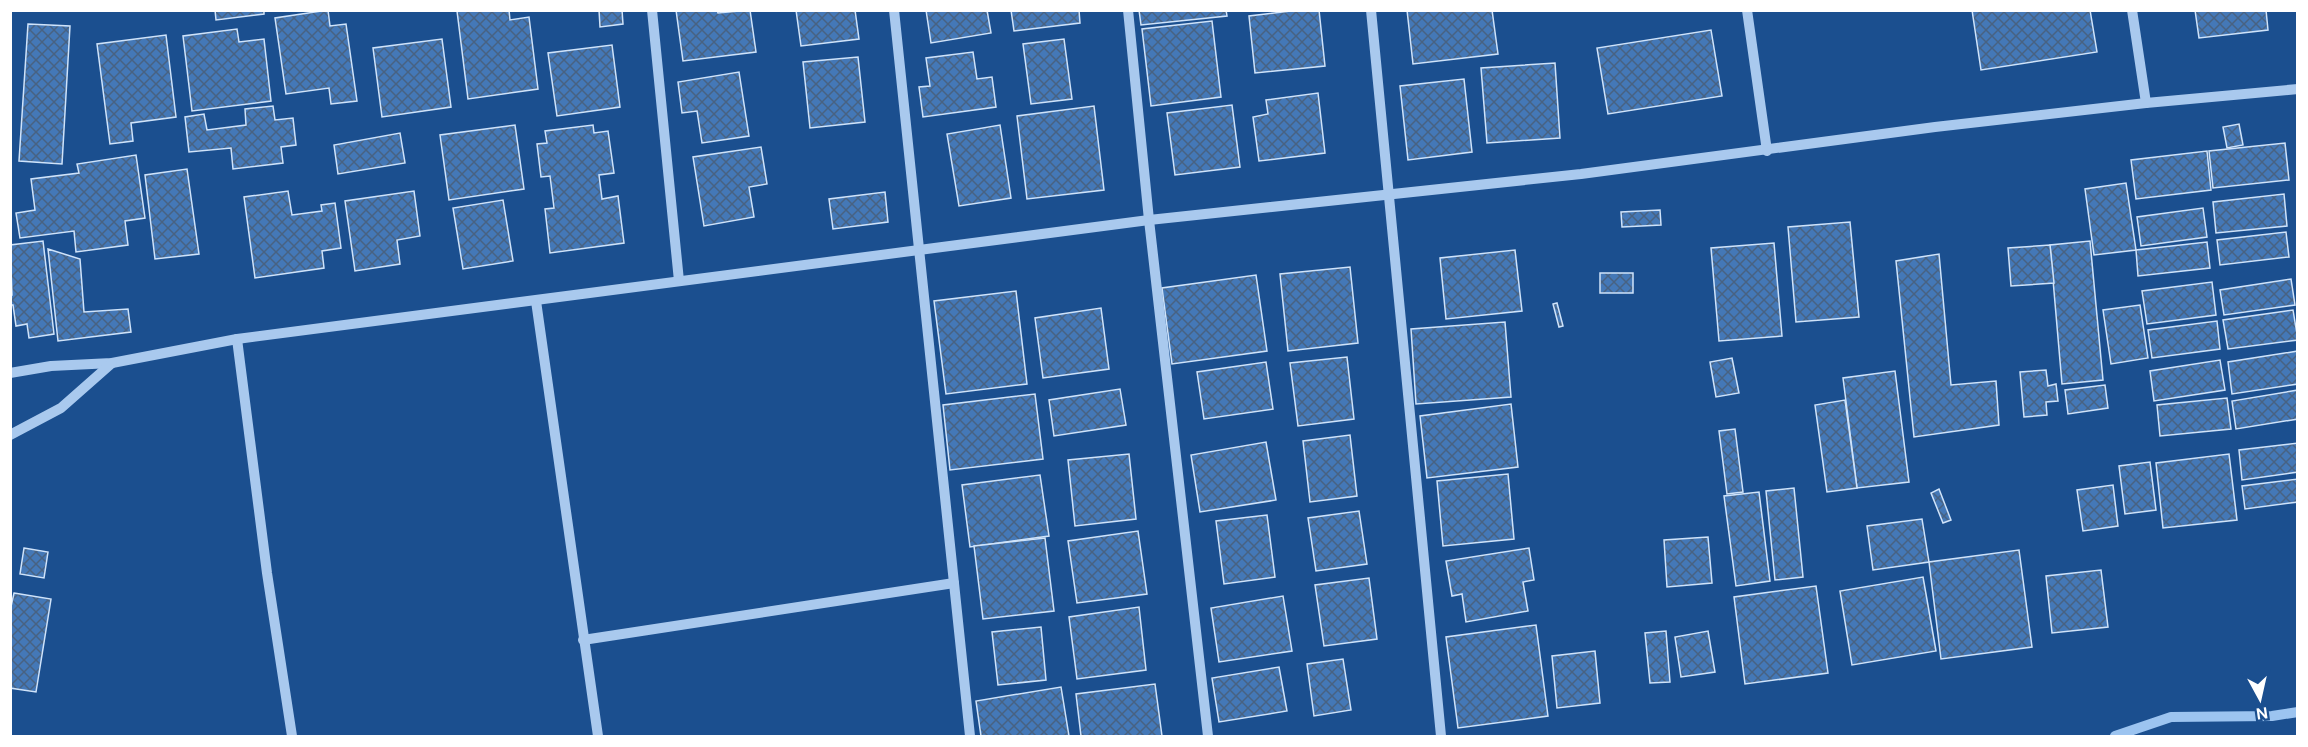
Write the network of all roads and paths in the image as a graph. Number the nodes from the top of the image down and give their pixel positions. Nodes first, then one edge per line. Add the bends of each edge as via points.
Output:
1 (652, 10) edge
2 (894, 10) edge
3 (1128, 10) edge
4 (1371, 10) edge
5 (1747, 10) edge
6 (2132, 10) edge
7 (2298, 89) edge
8 (2146, 103) junction
9 (1767, 151) junction
10 (1388, 194) junction
11 (1149, 220) junction
12 (918, 250) junction
13 (679, 281) junction
14 (536, 301) junction
15 (237, 339) junction
16 (112, 363) junction
17 (10, 373) edge
18 (10, 435) edge
19 (954, 583) junction
20 (583, 640) junction
21 (292, 736) edge
22 (598, 736) edge
23 (970, 736) edge
24 (1208, 736) edge
25 (1441, 736) edge

1 - 13 street
2 - 12 street
3 - 11 street
4 - 10 street
5 - 9 street
6 - 8 street
7 - 8 street
8 - 9 street
9 - 10 street
10 - 11 street
10 - 25 street
11 - 12 street
11 - 24 street
12 - 13 street
12 - 19 street
13 - 14 street
14 - 15 street
14 - 20 street
15 - 16 street
15 - 21 street
16 - 17 street
16 - 18 street via 61,408
19 - 20 street
19 - 23 street
20 - 22 street

